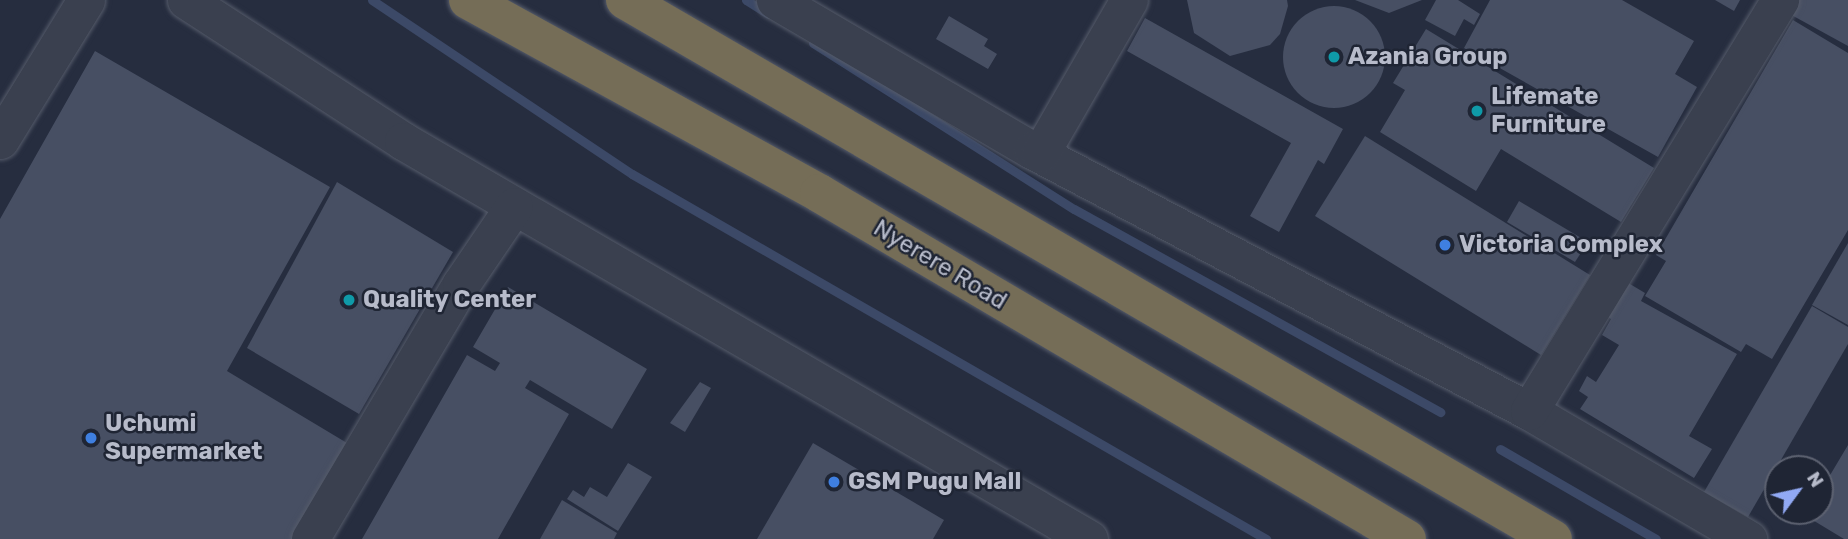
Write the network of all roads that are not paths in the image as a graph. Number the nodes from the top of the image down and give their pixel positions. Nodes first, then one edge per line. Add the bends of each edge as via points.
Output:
1 (86, 0) edge
2 (186, 0) edge
3 (468, 0) edge
4 (625, 0) edge
5 (775, 0) edge
6 (1129, 0) edge
7 (1780, 0) edge
8 (0, 141) edge
9 (1040, 154) junction
10 (514, 206) junction
11 (1529, 411) junction
12 (310, 539) edge
13 (1089, 539) edge
14 (1407, 539) edge
15 (1553, 539) edge
16 (1748, 539) edge

1 - 8 street
2 - 10 street via 403,141
3 - 14 highway, Nyerere Road via 819,193
4 - 15 highway
5 - 9 street
6 - 9 street
7 - 11 street
9 - 11 street
10 - 12 street via 461,284
10 - 13 street
11 - 16 street

